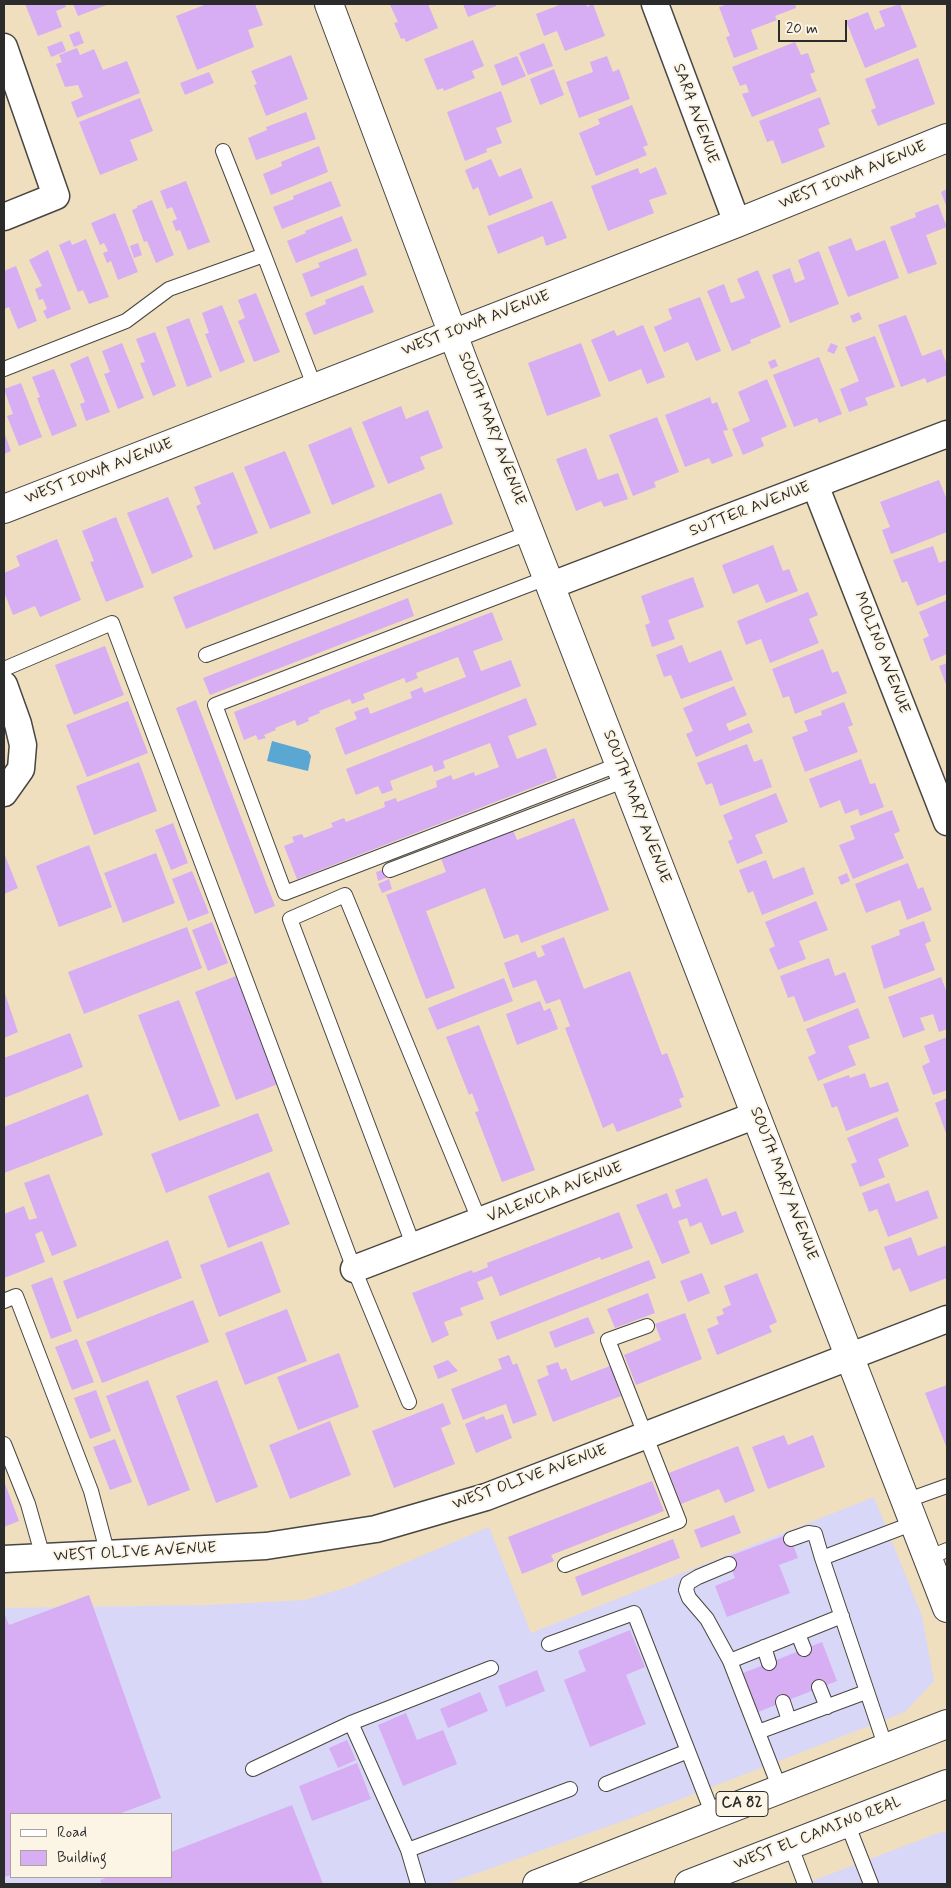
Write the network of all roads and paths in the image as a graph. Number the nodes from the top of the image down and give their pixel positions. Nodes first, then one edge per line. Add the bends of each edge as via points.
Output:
1 (329, 4) edge
2 (655, 4) edge
3 (4, 47) edge
4 (947, 138) edge
5 (223, 151) dead end
6 (4, 217) edge
7 (737, 223) junction
8 (264, 255) junction
9 (453, 332) junction
10 (4, 369) edge
11 (315, 388) junction
12 (947, 434) edge
13 (815, 485) junction
14 (4, 509) edge
15 (531, 532) junction
16 (550, 581) junction
17 (206, 655) dead end
18 (4, 669) edge
19 (4, 685) edge
20 (623, 772) junction
21 (4, 793) edge
22 (947, 822) edge
23 (390, 870) dead end
24 (756, 1115) junction
25 (480, 1222) junction
26 (414, 1246) junction
27 (354, 1269) junction
28 (4, 1301) edge
29 (947, 1319) edge
30 (647, 1326) dead end
31 (850, 1358) junction
32 (409, 1402) dead end
33 (645, 1435) junction
34 (4, 1444) edge
35 (947, 1486) edge
36 (910, 1512) junction
37 (791, 1539) dead end
38 (937, 1554) edge
39 (108, 1555) junction
40 (43, 1557) junction
41 (822, 1558) junction
42 (4, 1559) edge
43 (729, 1564) dead end
44 (565, 1565) dead end
45 (947, 1608) edge
46 (842, 1616) junction
47 (798, 1634) junction
48 (548, 1644) dead end
49 (764, 1647) junction
50 (804, 1649) dead end
51 (730, 1661) junction
52 (769, 1663) dead end
53 (491, 1668) dead end
54 (819, 1687) dead end
55 (866, 1692) junction
56 (783, 1702) dead end
57 (827, 1706) junction
58 (789, 1720) junction
59 (351, 1723) junction
60 (947, 1724) edge
61 (758, 1732) junction
62 (886, 1748) junction
63 (688, 1751) junction
64 (253, 1769) dead end
65 (606, 1784) dead end
66 (947, 1784) edge
67 (570, 1789) dead end
68 (780, 1789) junction
69 (713, 1815) junction
70 (846, 1823) junction
71 (790, 1844) junction
72 (408, 1850) junction
73 (706, 1881) edge
74 (418, 1884) edge
75 (537, 1884) edge
76 (805, 1884) edge
77 (871, 1884) edge

1 - 9 main road, SOUTH MARY AVENUE
2 - 7 street, SARA AVENUE
3 - 6 street via 56,196
4 - 7 main road, WEST IOWA AVENUE
5 - 8 lane
7 - 9 main road, WEST IOWA AVENUE
8 - 10 lane via 169,290 126,321
8 - 11 lane
9 - 11 main road, WEST IOWA AVENUE
9 - 15 main road, SOUTH MARY AVENUE
11 - 14 main road, WEST IOWA AVENUE
12 - 13 street, SUTTER AVENUE
13 - 16 street, SUTTER AVENUE
13 - 22 street, MOLINO AVENUE
15 - 16 main road, SOUTH MARY AVENUE
15 - 17 lane
16 - 20 main road, SOUTH MARY AVENUE
16 - 20 lane via 215,705 285,893
18 - 27 lane via 112,623
19 - 21 street via 23,745 21,769
20 - 23 lane
20 - 24 main road, SOUTH MARY AVENUE
24 - 25 street, VALENCIA AVENUE
24 - 31 main road, SOUTH MARY AVENUE
25 - 26 street, VALENCIA AVENUE
25 - 26 lane via 345,895 290,919
26 - 27 street, VALENCIA AVENUE
27 - 32 lane
28 - 39 lane via 16,1296 88,1482
29 - 31 street, WEST OLIVE AVENUE
30 - 33 lane via 608,1340
31 - 33 street, WEST OLIVE AVENUE
31 - 36 main road, SOUTH MARY AVENUE
33 - 39 street, WEST OLIVE AVENUE via 486,1497 376,1529 266,1546
33 - 44 lane via 679,1521
34 - 40 lane via 28,1504
35 - 36 lane
36 - 38 main road, SOUTH MARY AVENUE
36 - 41 lane
37 - 41 lane via 815,1534
38 - 45 main road, SOUTH MARY AVENUE
39 - 40 street, WEST OLIVE AVENUE
40 - 42 street, WEST OLIVE AVENUE
41 - 46 lane
43 - 51 lane via 688,1583 686,1590 707,1619
46 - 47 lane
46 - 55 lane
47 - 49 lane
47 - 50 lane
48 - 63 lane via 634,1613
49 - 51 lane
49 - 52 lane
51 - 61 lane
53 - 59 lane
54 - 57 lane
55 - 57 lane
55 - 62 lane
56 - 58 lane
57 - 58 lane
58 - 61 lane
59 - 64 lane
59 - 72 lane
60 - 62 main road, CA 82
61 - 68 lane
62 - 68 main road, CA 82
63 - 65 lane
63 - 69 lane
66 - 70 main road, WEST EL CAMINO REAL
67 - 72 lane
68 - 69 main road, CA 82
69 - 75 main road, CA 82
70 - 71 main road, WEST EL CAMINO REAL
70 - 77 lane
71 - 73 main road, WEST EL CAMINO REAL
71 - 76 lane
72 - 74 lane

